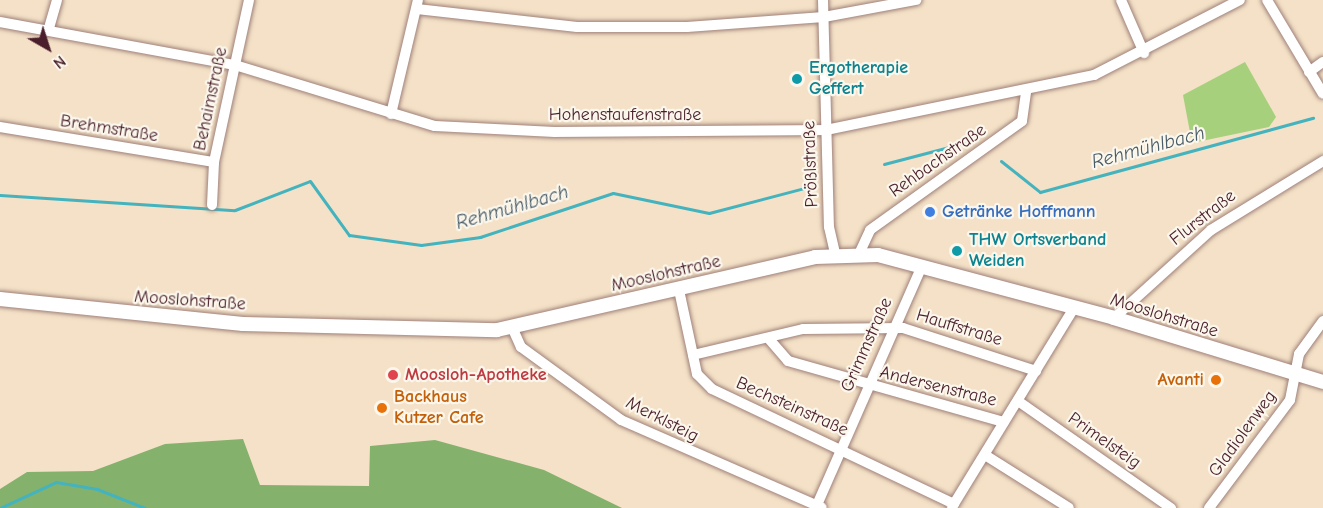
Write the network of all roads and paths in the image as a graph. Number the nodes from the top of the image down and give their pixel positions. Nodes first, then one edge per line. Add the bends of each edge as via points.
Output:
1 (57, 0) edge
2 (249, 0) edge
3 (823, 0) edge
4 (916, 0) edge
5 (1121, 0) edge
6 (1240, 0) edge
7 (1267, 0) edge
8 (418, 4) edge
9 (824, 17) junction
10 (0, 22) edge
11 (49, 28) junction
12 (1144, 53) junction
13 (1323, 62) edge
14 (235, 65) junction
15 (1309, 72) junction
16 (1026, 91) junction
17 (1323, 94) edge
18 (391, 114) junction
19 (0, 127) edge
20 (826, 130) junction
21 (1323, 160) edge
22 (214, 162) junction
23 (212, 205) dead end
24 (835, 254) junction
25 (858, 254) junction
26 (922, 266) junction
27 (679, 291) junction
28 (0, 299) edge
29 (1074, 308) junction
30 (1114, 318) junction
31 (1323, 321) edge
32 (512, 327) junction
33 (892, 328) junction
34 (769, 339) junction
35 (693, 355) junction
36 (1036, 371) junction
37 (1296, 375) junction
38 (1323, 382) edge
39 (866, 386) junction
40 (1018, 401) junction
41 (1004, 422) junction
42 (843, 447) junction
43 (985, 455) junction
44 (953, 506) edge
45 (819, 507) edge
46 (1069, 508) edge
47 (1171, 508) edge
48 (1209, 508) edge

1 - 11 street
2 - 14 street, Behaimstraße
3 - 9 street, Prößlstraße
4 - 9 street
5 - 12 street
6 - 12 street, Hohenstaufenstraße
7 - 15 street
8 - 9 street via 577,27 687,27
8 - 18 street
9 - 20 street, Prößlstraße
10 - 11 street, Hohenstaufenstraße
11 - 14 street, Hohenstaufenstraße
12 - 16 street, Hohenstaufenstraße via 1094,75
13 - 15 street
14 - 18 street, Hohenstaufenstraße
14 - 22 street, Behaimstraße
15 - 17 street
16 - 20 street, Hohenstaufenstraße
16 - 25 street, Rehbachstraße via 1022,121 870,230
18 - 20 street, Hohenstaufenstraße via 435,126 555,132
19 - 22 street, Brehmstraße
20 - 24 street, Prößlstraße
21 - 30 street, Flurstraße via 1211,230
22 - 23 street, Behaimstraße
24 - 25 street, Mooslohstraße
24 - 27 street, Mooslohstraße
25 - 26 street, Mooslohstraße
26 - 29 street, Mooslohstraße
26 - 33 street, Grimmstraße
27 - 32 street, Mooslohstraße
27 - 35 street, Bechsteinstraße
28 - 32 street, Mooslohstraße via 243,324 421,330
29 - 30 street, Mooslohstraße
29 - 36 street
30 - 37 street, Mooslohstraße
31 - 37 street, Gladiolenweg via 1299,354
32 - 45 street, Merklsteig via 521,346 621,420
33 - 34 street, Hauffstraße via 840,325
33 - 36 street, Hauffstraße
33 - 39 street, Grimmstraße
34 - 35 street, Hauffstraße
34 - 39 street, Andersenstraße via 788,362
35 - 42 street, Bechsteinstraße via 697,374 712,389
36 - 40 street
37 - 38 street, Mooslohstraße
37 - 48 street, Gladiolenweg via 1290,400
39 - 41 street, Andersenstraße
39 - 42 street, Grimmstraße
40 - 41 street
40 - 47 street, Primelsteig
41 - 43 street
42 - 44 street, Bechsteinstraße
42 - 45 street, Grimmstraße
43 - 44 street
43 - 46 street

